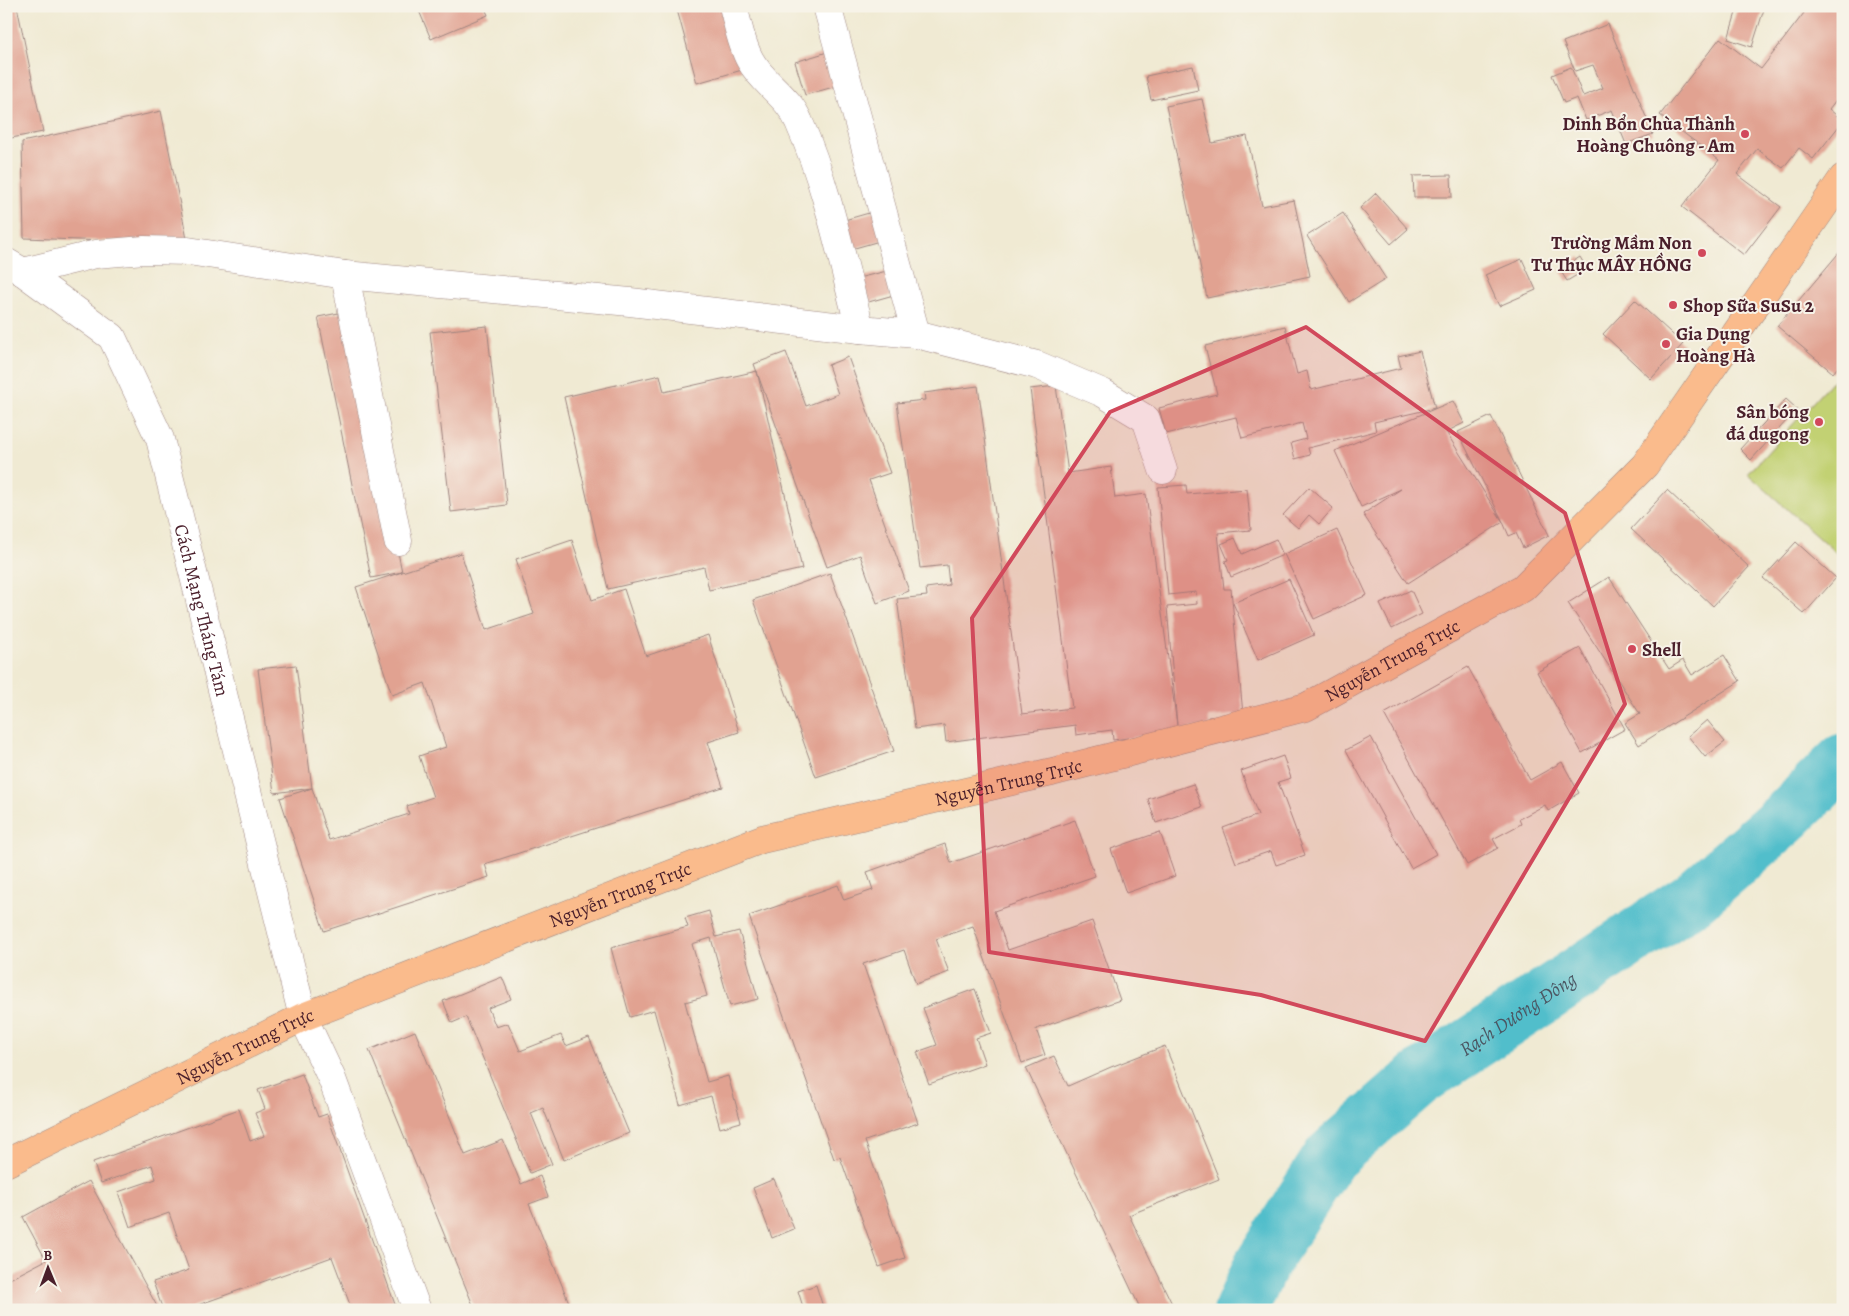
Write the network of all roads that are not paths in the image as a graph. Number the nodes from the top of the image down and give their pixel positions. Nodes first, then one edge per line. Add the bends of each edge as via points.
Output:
1 (733, 6) edge
2 (827, 6) edge
3 (1843, 178) edge
4 (15, 267) edge
5 (345, 275) junction
6 (860, 329) junction
7 (916, 334) junction
8 (1163, 470) dead end
9 (398, 541) dead end
10 (303, 1016) junction
11 (6, 1163) edge
12 (417, 1310) edge

1 - 6 street via 750,61 789,103 799,120 820,180
2 - 7 street
3 - 10 main road, Nguyễn Trung Trực via 1645,465 1523,588 1306,708 1052,772 762,839
4 - 5 street via 96,254 188,251
4 - 10 street, Cách Mạng Tháng Tám via 112,337 160,440
5 - 6 street via 630,302
5 - 9 street
6 - 7 street
7 - 8 street via 1037,365 1103,393 1146,419
10 - 11 main road, Nguyễn Trung Trực
10 - 12 street, Cách Mạng Tháng Tám via 332,1078

